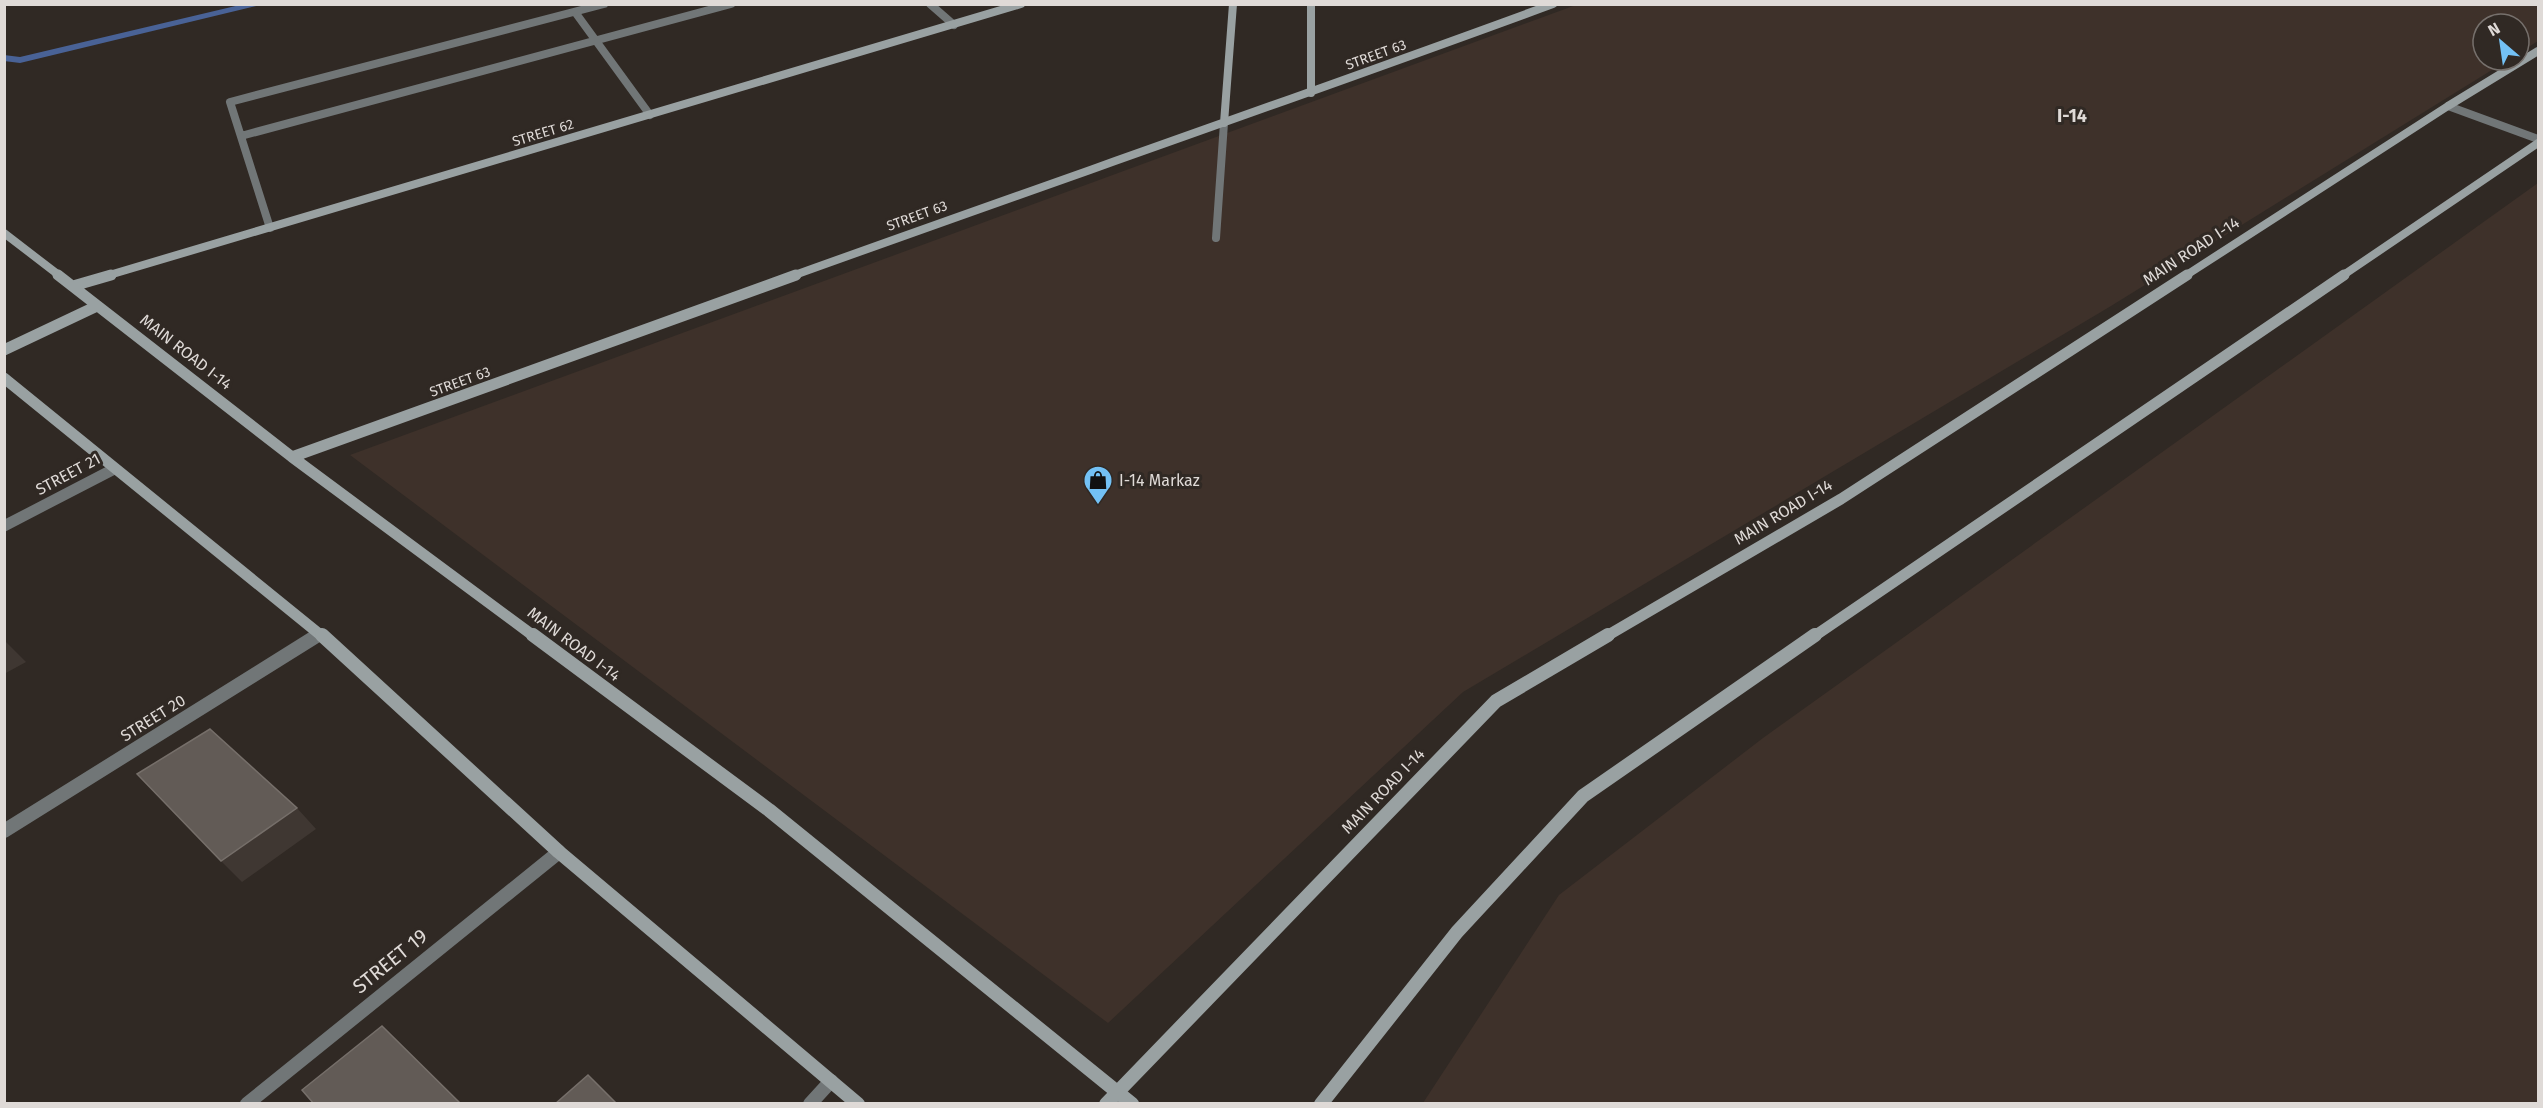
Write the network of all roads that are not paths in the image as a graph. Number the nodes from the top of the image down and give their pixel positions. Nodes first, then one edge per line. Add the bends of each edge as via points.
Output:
1 (604, 4) edge
2 (731, 4) edge
3 (930, 4) edge
4 (1021, 4) edge
5 (1233, 4) edge
6 (1311, 4) edge
7 (1553, 4) edge
8 (575, 12) junction
9 (954, 25) junction
10 (596, 41) junction
11 (2538, 51) edge
12 (1311, 93) junction
13 (2448, 106) junction
14 (650, 115) junction
15 (1224, 123) junction
16 (241, 136) junction
17 (2538, 141) edge
18 (270, 228) junction
19 (4, 233) edge
20 (1216, 238) dead end
21 (73, 286) junction
22 (98, 306) junction
23 (4, 350) edge
24 (4, 378) edge
25 (292, 457) junction
26 (114, 469) junction
27 (4, 526) edge
28 (320, 634) junction
29 (4, 831) edge
30 (559, 852) junction
31 (831, 1082) junction
32 (1117, 1090) junction
33 (247, 1104) edge
34 (810, 1104) edge
35 (858, 1104) edge
36 (1106, 1104) edge
37 (1132, 1104) edge
38 (1321, 1104) edge

1 - 8 street
2 - 10 street
3 - 9 street
4 - 9 main road, STREET 62
5 - 15 main road
6 - 12 main road
7 - 12 main road, STREET 63
8 - 10 street
8 - 16 street via 230,102
9 - 14 main road, STREET 62
10 - 14 street
10 - 16 street
11 - 13 main road, MAIN ROAD I-14
12 - 15 main road, STREET 63
13 - 17 street
13 - 32 main road, MAIN ROAD I-14 via 1841,499 1497,701
14 - 18 main road, STREET 62
15 - 20 street
15 - 25 main road, STREET 63
16 - 18 street
17 - 38 main road via 1583,796 1457,932
18 - 21 main road, STREET 62
19 - 21 main road, MAIN ROAD I-14
21 - 22 main road, MAIN ROAD I-14
22 - 23 main road
22 - 25 main road, MAIN ROAD I-14
24 - 26 main road
25 - 32 main road, MAIN ROAD I-14 via 769,810
26 - 27 street, STREET 21
26 - 28 main road
28 - 29 street, STREET 20
28 - 30 main road
30 - 31 main road
30 - 33 street, STREET 19
31 - 34 street
31 - 35 main road
32 - 36 main road, MAIN ROAD I-14
32 - 37 main road, MAIN ROAD I-14

